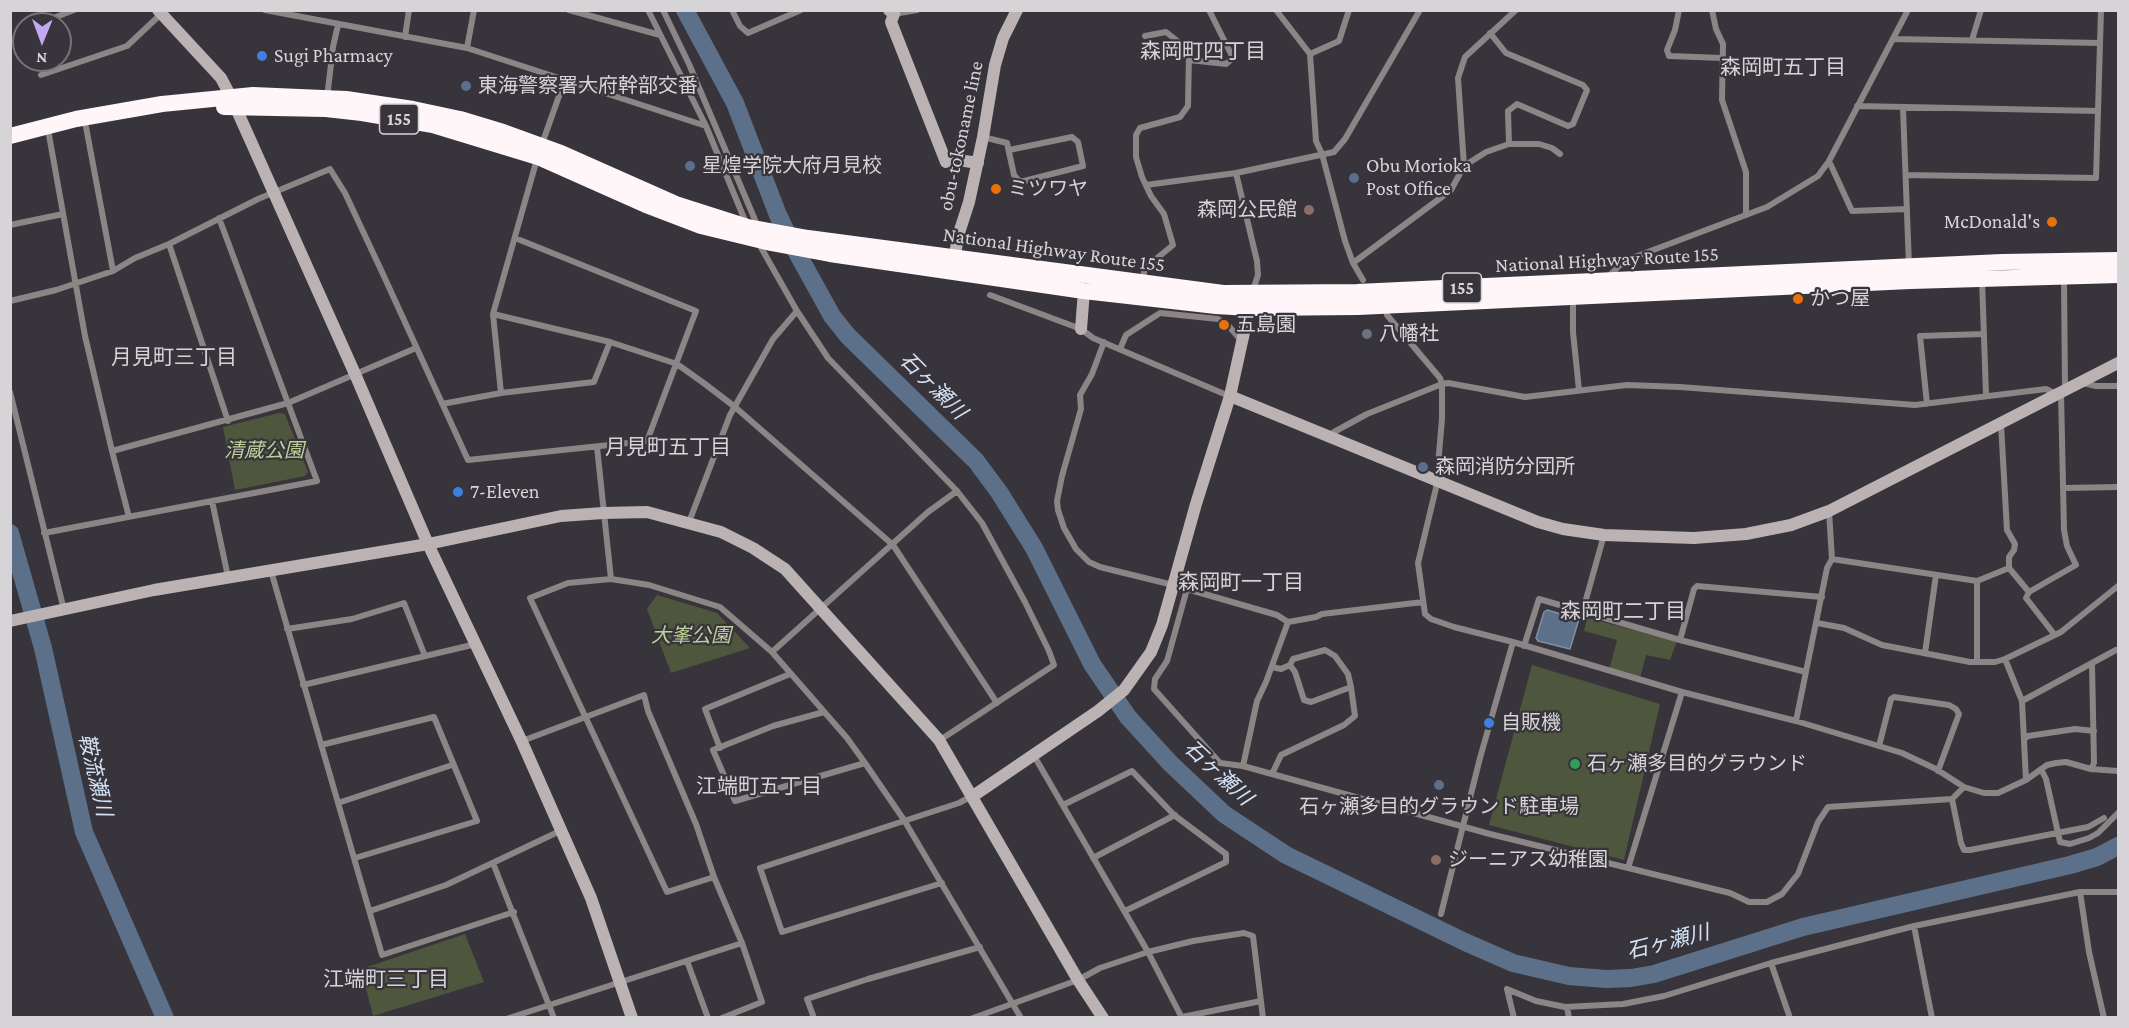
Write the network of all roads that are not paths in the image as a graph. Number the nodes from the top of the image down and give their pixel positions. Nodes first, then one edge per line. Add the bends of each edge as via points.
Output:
1 (265, 10) edge
2 (409, 10) edge
3 (474, 10) edge
4 (569, 10) edge
5 (648, 10) edge
6 (663, 10) edge
7 (732, 10) edge
8 (801, 10) edge
9 (917, 10) edge
10 (1017, 10) edge
11 (1209, 10) edge
12 (1276, 10) edge
13 (1348, 10) edge
14 (1420, 10) edge
15 (1515, 10) edge
16 (1679, 10) edge
17 (1712, 10) edge
18 (1908, 10) edge
19 (1981, 10) edge
20 (2101, 10) edge
21 (160, 12) edge
22 (892, 12) edge
23 (338, 25) junction
24 (1490, 33) junction
25 (660, 35) junction
26 (1145, 36) dead end
27 (405, 37) junction
28 (1893, 39) junction
29 (1972, 40) junction
30 (2100, 43) junction
31 (467, 48) junction
32 (1310, 54) junction
33 (1722, 58) junction
34 (1189, 60) junction
35 (40, 75) dead end
36 (565, 79) junction
37 (327, 98) junction
38 (232, 102) junction
39 (1857, 106) junction
40 (1903, 108) junction
41 (2098, 111) junction
42 (706, 126) junction
43 (86, 127) junction
44 (49, 135) junction
45 (10, 136) edge
46 (983, 137) junction
47 (10, 144) edge
48 (1509, 144) junction
49 (1009, 150) junction
50 (539, 152) junction
51 (1322, 154) junction
52 (1560, 154) dead end
53 (1829, 161) junction
54 (978, 163) junction
55 (1464, 166) junction
56 (1236, 173) junction
57 (1906, 175) junction
58 (1146, 185) junction
59 (272, 193) junction
60 (1907, 210) junction
61 (63, 214) junction
62 (1746, 215) junction
63 (219, 218) junction
64 (10, 225) edge
65 (760, 234) junction
66 (515, 238) junction
67 (170, 244) junction
68 (2118, 260) edge
69 (1353, 263) junction
70 (953, 265) junction
71 (1910, 268) junction
72 (113, 271) junction
73 (2118, 275) edge
74 (2064, 276) junction
75 (1982, 279) junction
76 (1363, 280) dead end
77 (1603, 282) junction
78 (1142, 283) junction
79 (76, 284) junction
80 (1084, 291) junction
81 (990, 295) dead end
82 (1573, 296) junction
83 (10, 301) edge
84 (1251, 301) junction
85 (797, 311) junction
86 (493, 314) junction
87 (1387, 315) dead end
88 (1081, 329) junction
89 (1984, 334) junction
90 (1243, 339) junction
91 (610, 342) junction
92 (1104, 342) junction
93 (417, 348) junction
94 (1120, 348) junction
95 (2118, 363) edge
96 (677, 364) junction
97 (355, 374) junction
98 (2080, 382) junction
99 (1442, 384) junction
100 (2118, 386) edge
101 (1579, 390) junction
102 (10, 392) edge
103 (2060, 392) junction
104 (501, 393) junction
105 (1986, 395) junction
106 (1230, 396) junction
107 (288, 403) junction
108 (442, 404) junction
109 (1927, 404) junction
110 (735, 407) junction
111 (228, 421) junction
112 (2001, 423) junction
113 (1331, 437) junction
114 (597, 447) junction
115 (112, 451) junction
116 (1437, 480) junction
117 (2118, 487) edge
118 (2063, 488) junction
119 (957, 491) junction
120 (212, 501) junction
121 (1829, 511) junction
122 (603, 513) junction
123 (129, 517) junction
124 (689, 522) junction
125 (44, 533) junction
126 (1604, 535) junction
127 (428, 544) junction
128 (892, 545) junction
129 (1832, 559) junction
130 (2009, 568) junction
131 (271, 571) junction
132 (1936, 574) junction
133 (229, 578) junction
134 (611, 579) junction
135 (1977, 580) junction
136 (1173, 585) junction
137 (2118, 586) edge
138 (1187, 589) junction
139 (2029, 592) junction
140 (1822, 597) junction
141 (1423, 602) junction
142 (820, 609) junction
143 (64, 610) junction
144 (1583, 610) junction
145 (10, 621) edge
146 (1288, 622) junction
147 (1817, 623) junction
148 (287, 629) junction
149 (2054, 634) junction
150 (1680, 640) junction
151 (1513, 642) junction
152 (476, 644) junction
153 (1524, 646) junction
154 (2116, 650) dead end
155 (772, 652) junction
156 (1925, 653) junction
157 (425, 656) junction
158 (2005, 659) junction
159 (1977, 662) junction
160 (2092, 664) junction
161 (1290, 665) junction
162 (1272, 667) junction
163 (1806, 672) junction
164 (790, 674) junction
165 (303, 685) junction
166 (1351, 687) junction
167 (1682, 692) junction
168 (2022, 701) junction
169 (997, 703) junction
170 (824, 712) junction
171 (585, 716) junction
172 (1796, 721) junction
173 (2094, 731) junction
174 (2024, 739) junction
175 (939, 740) junction
176 (522, 742) junction
177 (321, 745) junction
178 (1879, 746) junction
179 (720, 748) junction
180 (1033, 754) junction
181 (865, 763) junction
182 (452, 765) junction
183 (1243, 766) junction
184 (2041, 768) junction
185 (2091, 769) junction
186 (1938, 771) junction
187 (2118, 771) edge
188 (1272, 774) junction
189 (2026, 780) junction
190 (1964, 787) junction
191 (973, 796) junction
192 (1952, 798) junction
193 (338, 803) junction
194 (1063, 805) junction
195 (2118, 813) edge
196 (1175, 815) junction
197 (2104, 818) dead end
198 (904, 820) junction
199 (1464, 826) junction
200 (560, 831) junction
201 (2057, 833) junction
202 (355, 858) junction
203 (1093, 858) junction
204 (493, 863) junction
205 (1628, 868) junction
206 (714, 877) junction
207 (942, 883) junction
208 (2080, 892) junction
209 (2118, 892) edge
210 (370, 910) junction
211 (1125, 911) junction
212 (514, 912) junction
213 (1441, 914) dead end
214 (1914, 926) junction
215 (742, 944) junction
216 (980, 947) junction
217 (1148, 952) junction
218 (687, 961) junction
219 (1772, 963) junction
220 (1078, 980) junction
221 (621, 981) junction
222 (1261, 1001) junction
223 (1013, 1003) junction
224 (550, 1005) junction
225 (1567, 1007) junction
226 (509, 1017) edge
227 (554, 1017) edge
228 (632, 1017) edge
229 (708, 1017) edge
230 (722, 1017) edge
231 (814, 1017) edge
232 (973, 1017) edge
233 (1021, 1017) edge
234 (1103, 1017) edge
235 (1182, 1017) edge
236 (1263, 1017) edge
237 (1514, 1017) edge
238 (1569, 1017) edge
239 (1790, 1017) edge
240 (1932, 1017) edge
241 (2104, 1017) edge

1 - 23 street
2 - 27 street
3 - 31 street
4 - 25 street
5 - 25 street
6 - 65 street
7 - 8 street via 748,33
9 - 22 street
10 - 46 street, obu-tokoname line via 994,65
11 - 34 street via 1233,58 1226,64
12 - 32 street
13 - 32 street via 1339,41
14 - 51 street via 1345,140 1334,152
15 - 24 street
16 - 33 street via 1667,50 1669,56
17 - 33 street via 1723,44
18 - 28 street
19 - 29 street
20 - 30 street
21 - 35 street via 127,46
21 - 38 street via 221,78
22 - 54 street via 891,22 946,162 952,159
23 - 27 street
23 - 37 street
24 - 48 street via 1506,53 1587,90 1573,123 1568,126 1517,104 1508,111
24 - 55 street via 1465,57 1458,78
25 - 42 street
26 - 34 street via 1166,32 1185,47
27 - 31 street
28 - 29 street
28 - 39 street
29 - 30 street
30 - 41 street
31 - 36 street
32 - 51 street via 1316,141
33 - 62 street via 1722,100 1746,172
34 - 58 street via 1188,106 1180,117 1140,128 1136,135 1136,157
36 - 42 street
36 - 50 street
37 - 38 highway, National Highway Route 155 / 155 via 253,95
37 - 50 highway, National Highway Route 155 / 155 via 460,119
38 - 43 highway, National Highway Route 155 / 155
38 - 45 highway, National Highway Route 155 / 155 via 162,104 76,119
38 - 50 highway, National Highway Route 155 / 155 via 362,113 433,125
38 - 59 street
39 - 40 street
39 - 53 street
40 - 41 street
40 - 57 street
41 - 57 street via 2097,178
42 - 65 street
43 - 44 highway, National Highway Route 155 / 155
43 - 72 street
44 - 47 highway, National Highway Route 155 / 155
44 - 61 street
46 - 49 street via 1007,143
46 - 54 street, obu-tokoname line
48 - 52 street via 1539,144
48 - 55 street
49 - 49 street via 1014,175 1020,182 1083,166 1078,142 1072,137
50 - 65 highway, National Highway Route 155 / 155
50 - 66 street
51 - 56 street
51 - 69 street
53 - 60 street via 1852,211
53 - 62 street via 1818,176
54 - 70 street, obu-tokoname line
55 - 69 street via 1451,190
56 - 58 street
56 - 84 street via 1257,261 1258,275
57 - 60 street
58 - 78 street via 1164,214 1173,245 1145,268
59 - 63 street
59 - 93 street via 330,169
59 - 97 street
60 - 71 street
61 - 64 street
61 - 79 street
62 - 77 street via 1650,250 1619,266
63 - 67 street
63 - 107 street
65 - 70 highway, National Highway Route 155 / 155 via 808,238
65 - 70 highway, National Highway Route 155 / 155 via 820,253
65 - 85 street
66 - 86 street
66 - 96 street via 696,311
67 - 72 street
67 - 111 street
68 - 71 highway, National Highway Route 155 / 155
69 - 76 street
70 - 78 highway, National Highway Route 155 / 155
70 - 80 highway, National Highway Route 155 / 155
71 - 77 highway, National Highway Route 155 / 155
72 - 79 street
73 - 74 highway, National Highway Route 155 / 155
74 - 75 highway, National Highway Route 155 / 155
74 - 103 street
75 - 82 highway, National Highway Route 155 / 155
75 - 89 street
77 - 84 highway, National Highway Route 155 / 155 via 1357,292
78 - 84 highway, National Highway Route 155 / 155 via 1223,293
79 - 83 street
79 - 115 street
80 - 84 highway, National Highway Route 155 / 155 via 1216,306
80 - 88 street
81 - 88 street
82 - 84 highway, National Highway Route 155 / 155 via 1358,307
82 - 101 street
84 - 90 street
85 - 110 street via 773,339
85 - 119 street via 828,358
86 - 91 street
86 - 104 street
87 - 99 street
88 - 92 street
89 - 105 street
89 - 109 street via 1920,336
90 - 94 street via 1218,319 1160,313 1126,335
90 - 106 street
91 - 96 street
91 - 104 street via 594,382
92 - 94 street
92 - 136 street via 1080,395 1081,409 1058,490 1058,510 1076,549 1089,562
93 - 97 street
93 - 108 street
94 - 106 street
95 - 98 street
96 - 110 street
96 - 114 street via 647,441
97 - 107 street
97 - 127 street
98 - 100 street
98 - 103 street
99 - 101 street via 1525,397
99 - 113 street via 1367,414
99 - 116 street
101 - 109 street via 1659,386
102 - 125 street
103 - 105 street via 2046,389
103 - 112 street
103 - 118 street
104 - 108 street
105 - 109 street
106 - 113 street
106 - 136 street
107 - 111 street
107 - 120 street via 317,481
108 - 114 street via 468,460
110 - 124 street
110 - 128 street
111 - 115 street
112 - 121 street
112 - 130 street via 2007,530 2015,544
113 - 116 street
114 - 122 street
115 - 123 street
116 - 126 street via 1538,522
116 - 141 street via 1418,563
117 - 118 street
118 - 139 street via 2064,530 2076,565
119 - 128 street via 927,512
119 - 169 street via 982,523 1054,665
120 - 123 street
120 - 133 street
121 - 126 street via 1791,525 1746,534 1694,538
121 - 129 street
122 - 124 street via 647,512
122 - 127 street via 561,516
122 - 134 street
123 - 125 street
124 - 142 street via 721,532 785,569
125 - 143 street
126 - 144 street
127 - 131 street
127 - 152 street
128 - 142 street
128 - 169 street
129 - 132 street
129 - 140 street
130 - 135 street
130 - 139 street
131 - 133 street
131 - 148 street
132 - 135 street
132 - 156 street
133 - 143 street
134 - 155 street via 649,585 720,607
134 - 171 street via 568,583 530,598
135 - 159 street
136 - 138 street
136 - 180 street via 1162,625 1130,682 1098,711
137 - 149 street
138 - 146 street via 1277,615
138 - 183 street via 1167,661 1155,679 1155,689 1220,763
139 - 149 street via 2026,598
140 - 147 street
140 - 150 street via 1697,586
141 - 146 street
141 - 151 street via 1425,614 1431,619
142 - 155 street
142 - 175 street
143 - 145 street
144 - 150 street
144 - 153 street via 1539,599
146 - 162 street
147 - 156 street via 1844,628 1882,645
147 - 163 street
148 - 157 street via 352,619 404,603
148 - 165 street
149 - 158 street
150 - 163 street
151 - 153 street
151 - 199 street
152 - 157 street
152 - 176 street
153 - 167 street
154 - 160 street
155 - 164 street
156 - 159 street
157 - 165 street
158 - 159 street
158 - 168 street
160 - 168 street
160 - 173 street
161 - 162 street
161 - 166 street via 1293,659 1325,650 1335,656 1348,674
161 - 166 street via 1304,700 1311,702
162 - 183 street via 1257,701
163 - 172 street
164 - 170 street
164 - 179 street via 705,709
165 - 177 street
166 - 188 street via 1353,720 1281,755
167 - 172 street
167 - 205 street
168 - 174 street
169 - 175 street
170 - 179 street via 773,726
170 - 181 street
171 - 176 street
171 - 206 street via 666,892
171 - 206 street via 644,695
172 - 178 street
173 - 174 street via 2075,729
173 - 185 street
174 - 189 street
175 - 191 street
176 - 200 street
177 - 182 street via 434,717
177 - 193 street
178 - 186 street
178 - 186 street via 1894,697 1949,705 1959,714
179 - 181 street via 713,750 735,801
180 - 191 street
180 - 194 street
181 - 198 street
182 - 193 street
182 - 202 street via 477,821
183 - 188 street
184 - 185 street via 2066,762
184 - 189 street
184 - 201 street
185 - 187 street
186 - 190 street
188 - 199 street
189 - 190 street via 1998,793 1984,794
190 - 192 street
191 - 198 street
191 - 220 street
192 - 201 street via 1964,850
192 - 205 street via 1828,807 1798,874 1782,894 1767,902 1749,902 1730,893
193 - 202 street
194 - 196 street via 1132,771
194 - 203 street
195 - 201 street via 2098,833 2078,843 2060,842
196 - 203 street
196 - 211 street via 1226,854 1226,862
197 - 201 street via 2088,827
198 - 207 street
198 - 207 street via 760,868 782,932
199 - 205 street
199 - 213 street
200 - 204 street
200 - 221 street via 591,898
202 - 210 street
203 - 211 street
204 - 210 street via 446,885
204 - 212 street
206 - 215 street
207 - 216 street
208 - 209 street
208 - 214 street
208 - 241 street
210 - 212 street via 382,955
211 - 217 street
212 - 224 street
214 - 219 street
214 - 240 street
215 - 218 street
215 - 230 street via 762,1002
216 - 223 street
216 - 231 street via 807,999
217 - 220 street
217 - 222 street via 1223,936 1253,936
217 - 235 street
218 - 221 street
218 - 229 street
219 - 225 street via 1644,1000
219 - 239 street
220 - 223 street
220 - 234 street
221 - 224 street
221 - 228 street
222 - 235 street
222 - 236 street
223 - 232 street
223 - 233 street
224 - 226 street
224 - 227 street
225 - 237 street via 1536,1002 1507,989
225 - 238 street

